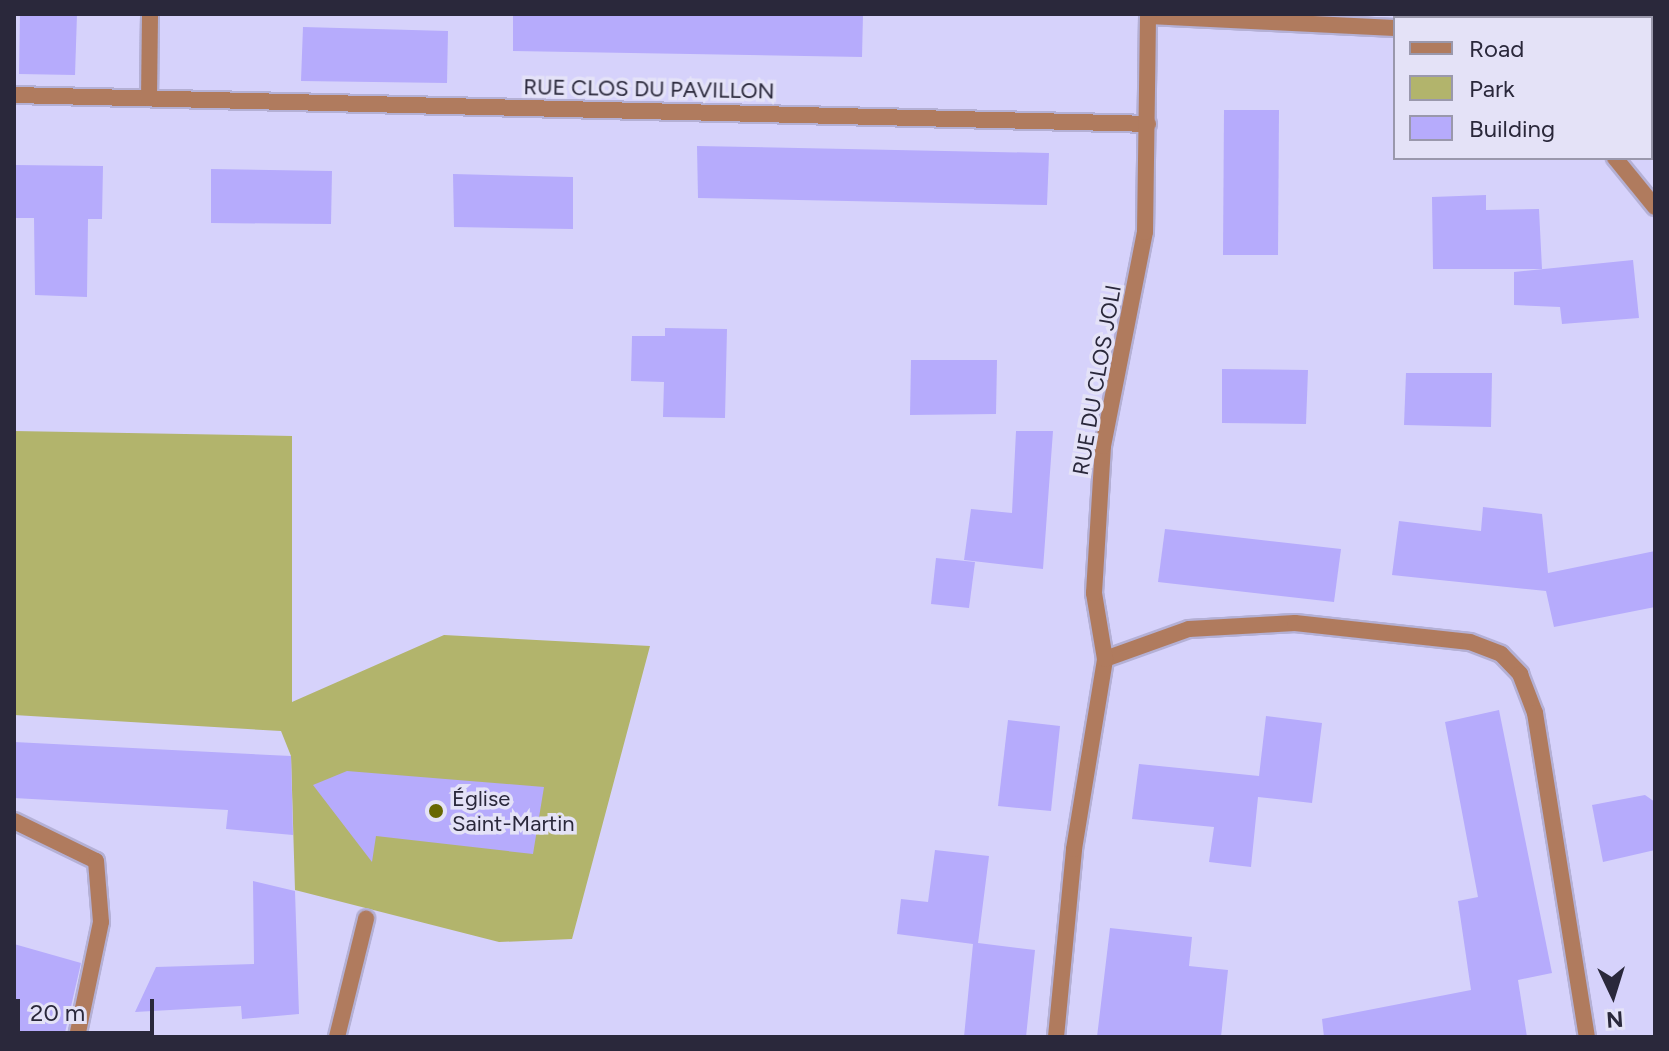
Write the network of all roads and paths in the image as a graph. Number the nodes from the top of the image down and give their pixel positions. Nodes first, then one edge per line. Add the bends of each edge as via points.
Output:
1 (150, 14) edge
2 (1149, 15) edge
3 (1393, 28) edge
4 (14, 95) edge
5 (149, 98) junction
6 (1148, 124) junction
7 (1617, 160) edge
8 (1655, 207) edge
9 (1105, 659) junction
10 (14, 821) edge
11 (366, 919) dead end
12 (77, 1037) edge
13 (337, 1037) edge
14 (1056, 1037) edge
15 (1587, 1037) edge

1 - 5 street
2 - 3 street
2 - 6 street, RUE DU CLOS JOLI
4 - 5 street, RUE CLOS DU PAVILLON
5 - 6 street, RUE CLOS DU PAVILLON
6 - 9 street, RUE DU CLOS JOLI via 1145,232 1103,446 1094,593
7 - 8 street
9 - 14 street, RUE DU CLOS JOLI via 1074,849
9 - 15 street via 1189,629 1295,623 1470,642 1501,654 1520,674 1535,713
10 - 12 street via 96,861 101,922
11 - 13 street

